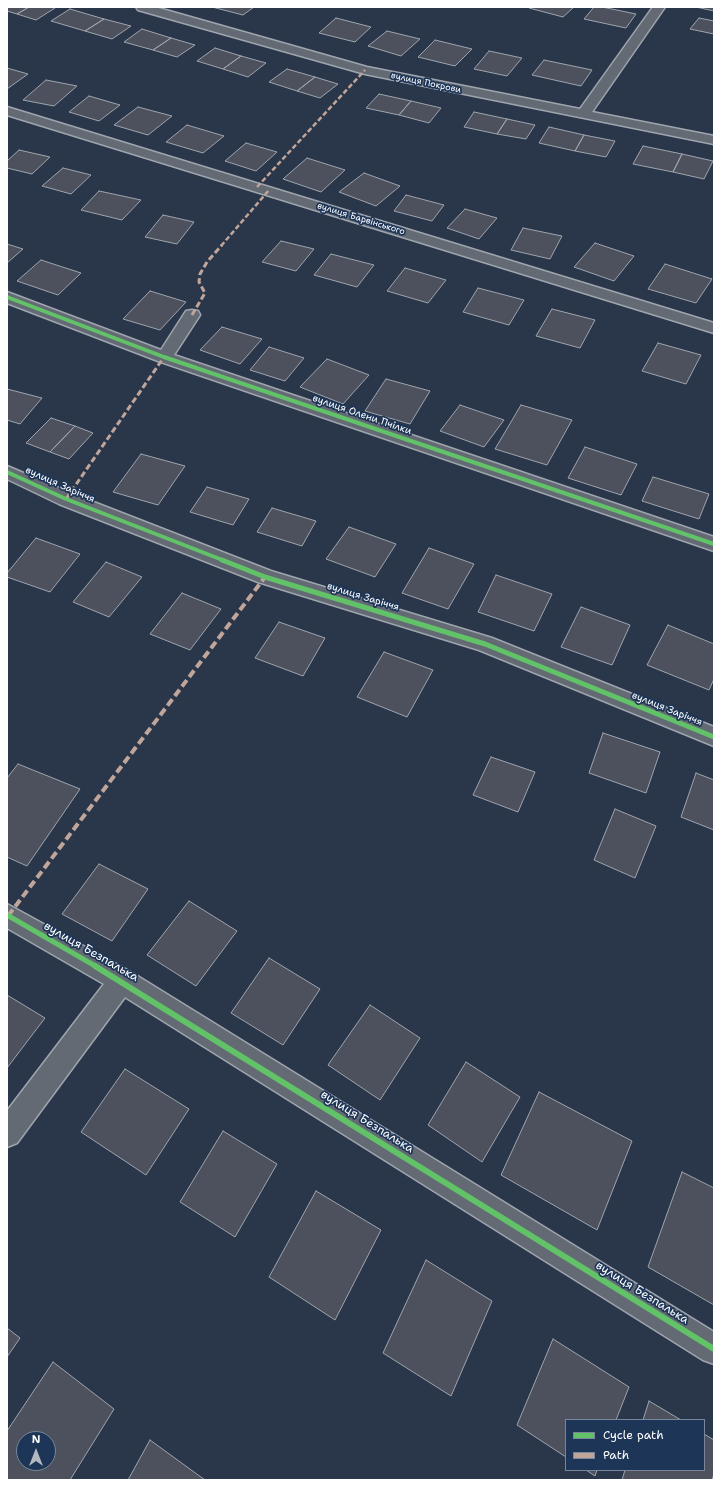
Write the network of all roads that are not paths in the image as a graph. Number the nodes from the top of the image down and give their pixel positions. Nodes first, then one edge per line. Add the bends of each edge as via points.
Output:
1 (142, 7) edge
2 (190, 7) edge
3 (658, 7) edge
4 (179, 17) junction
5 (7, 111) edge
6 (583, 115) junction
7 (714, 140) edge
8 (7, 297) edge
9 (192, 316) dead end
10 (714, 328) edge
11 (164, 357) junction
12 (7, 472) edge
13 (714, 544) edge
14 (714, 738) edge
15 (7, 915) edge
16 (122, 981) junction
17 (7, 1133) edge
18 (714, 1349) edge

1 - 4 street, вулиця Покрови
2 - 4 street
3 - 6 street
4 - 6 street, вулиця Покрови via 365,70
5 - 10 street, вулиця Барвінського
6 - 7 street, вулиця Покрови
8 - 11 street, вулиця Олени Пчілки
9 - 11 street
11 - 13 street, вулиця Олени Пчілки
12 - 14 street, вулиця Заріччя via 66,499 265,577 485,644
15 - 16 street, вулиця Безпалька
16 - 17 street
16 - 18 street, вулиця Безпалька

